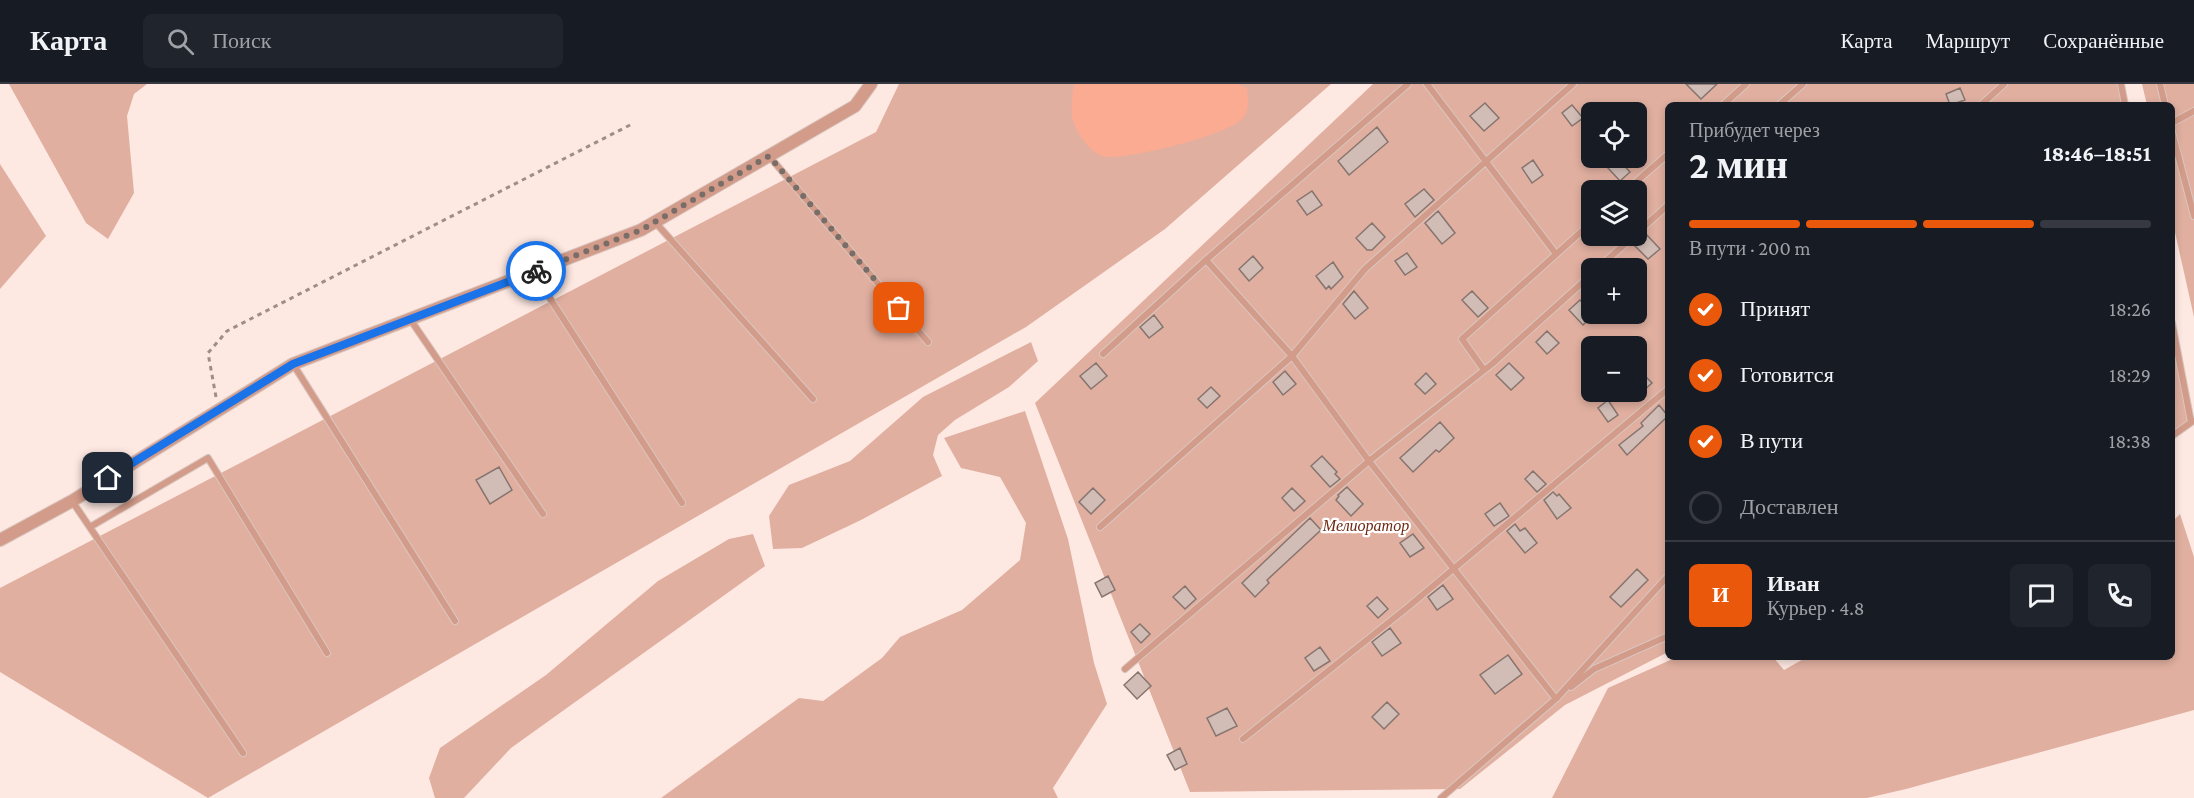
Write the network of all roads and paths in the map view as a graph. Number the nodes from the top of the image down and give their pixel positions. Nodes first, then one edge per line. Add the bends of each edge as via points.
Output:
1 (871, 84) edge
2 (1408, 84) edge
3 (1427, 84) edge
4 (1573, 84) edge
5 (1746, 84) edge
6 (1803, 84) edge
7 (2004, 84) edge
8 (2121, 84) edge
9 (2160, 84) edge
10 (1726, 102) edge
11 (1782, 102) edge
12 (1984, 102) edge
13 (2124, 102) edge
14 (2164, 102) edge
15 (2194, 111) edge
16 (2175, 121) edge
17 (633, 124) dead end
18 (2175, 143) edge
19 (769, 156) junction
20 (1665, 157) edge
21 (1486, 161) junction
22 (1638, 180) edge
23 (1665, 208) edge
24 (2194, 216) edge
25 (655, 222) junction
26 (1647, 224) edge
27 (1581, 232) edge
28 (1623, 246) edge
29 (1556, 254) junction
30 (1609, 258) edge
31 (1206, 260) junction
32 (533, 272) junction
33 (1581, 284) edge
34 (410, 319) junction
35 (2175, 337) edge
36 (928, 342) dead end
37 (1103, 354) dead end
38 (1292, 356) junction
39 (293, 364) junction
40 (1484, 370) junction
41 (1665, 391) edge
42 (813, 399) dead end
43 (218, 411) junction
44 (2193, 421) edge
45 (2175, 434) edge
46 (1369, 461) junction
47 (72, 501) junction
48 (682, 503) dead end
49 (543, 514) dead end
50 (90, 527) junction
51 (1100, 527) dead end
52 (0, 540) edge
53 (1453, 567) junction
54 (1665, 579) edge
55 (455, 621) dead end
56 (1665, 637) edge
57 (327, 653) dead end
58 (1125, 669) dead end
59 (1556, 699) junction
60 (1243, 739) dead end
61 (243, 753) dead end
62 (1442, 798) edge

1 - 19 street via 855,106
2 - 31 lane
3 - 21 lane
4 - 21 lane
5 - 10 lane
6 - 11 lane
7 - 12 lane
8 - 13 lane
9 - 14 lane
15 - 16 lane
17 - 43 path via 227,331 208,353
18 - 24 lane
19 - 25 street
19 - 36 lane
20 - 22 lane
21 - 29 lane
21 - 38 lane via 1365,269
23 - 26 lane
25 - 32 street
25 - 42 lane
27 - 29 lane
28 - 30 lane
29 - 40 lane via 1462,339
31 - 37 lane
31 - 38 lane
32 - 34 street
32 - 48 lane
33 - 40 lane
34 - 39 street
34 - 49 lane
35 - 44 lane
38 - 46 lane
38 - 51 lane
39 - 43 street
39 - 55 lane
40 - 46 lane
41 - 53 lane
43 - 47 street
44 - 45 lane
46 - 53 lane
46 - 58 lane
47 - 50 lane
47 - 52 street
50 - 57 lane via 208,458
50 - 61 lane
53 - 59 lane
53 - 60 lane
54 - 59 lane
56 - 59 lane via 1594,669
59 - 62 lane

